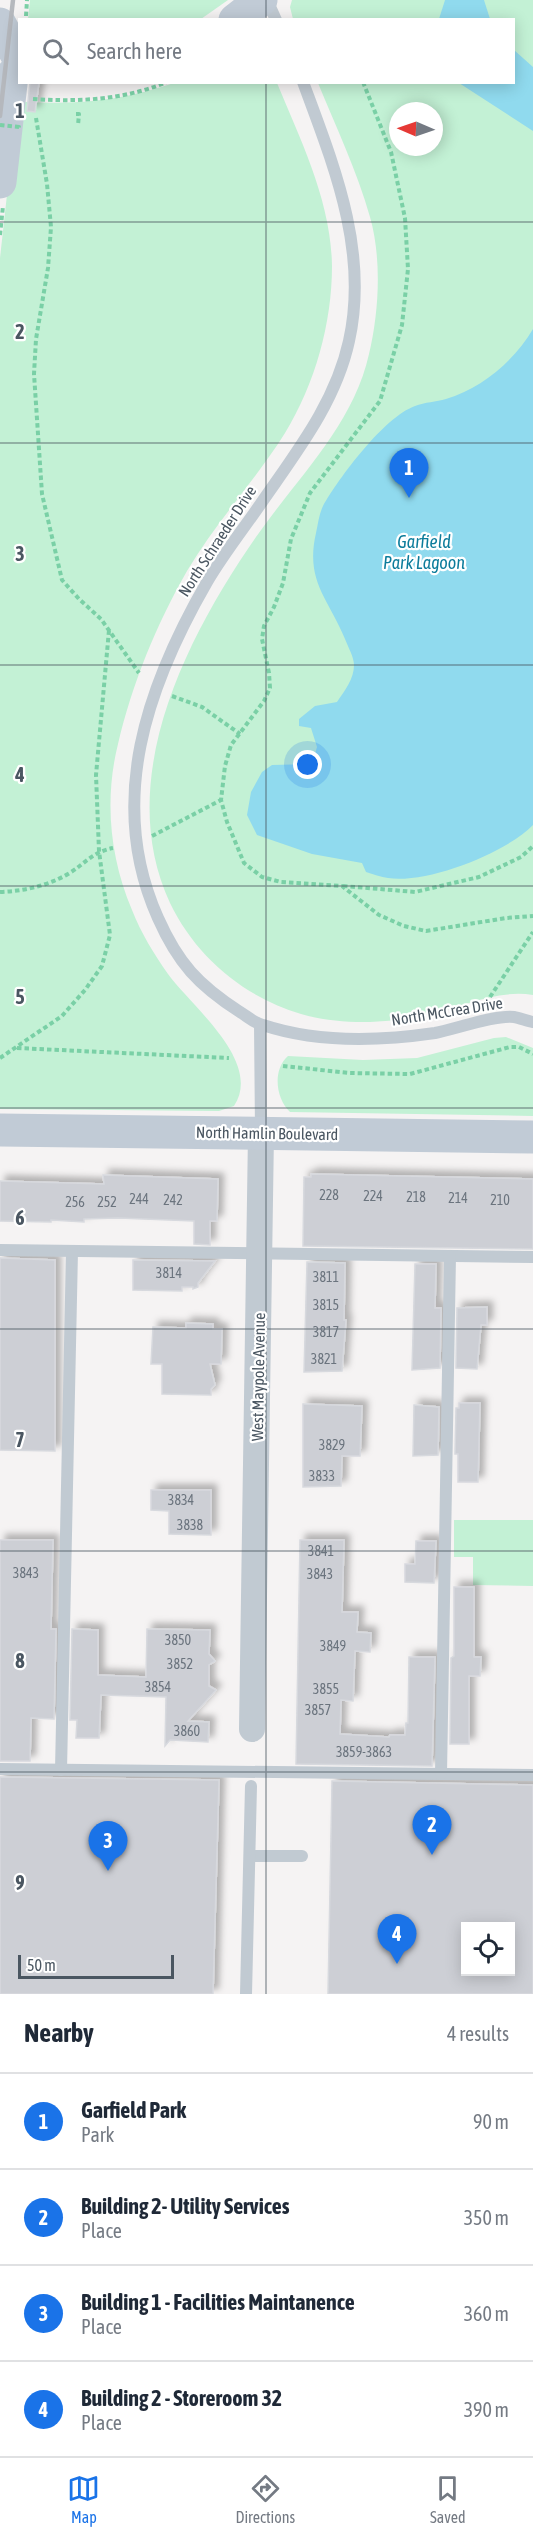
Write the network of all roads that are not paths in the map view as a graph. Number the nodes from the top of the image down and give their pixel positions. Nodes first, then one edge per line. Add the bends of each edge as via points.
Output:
1 (1, 0) edge
2 (261, 0) edge
3 (267, 0) edge
4 (0, 11) edge
5 (238, 18) edge
6 (275, 18) edge
7 (0, 24) edge
8 (15, 77) edge
9 (304, 84) edge
10 (1, 190) edge
11 (533, 1022) edge
12 (260, 1025) junction
13 (0, 1130) edge
14 (261, 1133) junction
15 (533, 1137) edge
16 (0, 1250) edge
17 (72, 1251) junction
18 (260, 1252) junction
19 (450, 1256) junction
20 (533, 1257) edge
21 (252, 1729) dead end
22 (0, 1769) edge
23 (61, 1770) junction
24 (441, 1774) junction
25 (533, 1775) edge
26 (250, 1786) dead end
27 (249, 1856) junction
28 (302, 1856) dead end
29 (246, 1994) edge

1 - 4 street
2 - 5 street
3 - 6 lane
7 - 8 street
8 - 10 street
9 - 12 lane, North Schraeder Drive via 350,225 355,306 349,343 337,380 316,422 208,580 183,626 156,685 138,753 134,800 135,839 144,881 169,941 187,970 218,998
11 - 12 lane, North McCrea Drive via 511,1017 436,1033 361,1039
12 - 14 lane, West Maypole Avenue
13 - 14 street, North Hamlin Boulevard
14 - 15 street, North Hamlin Boulevard
14 - 18 street, West Maypole Avenue
16 - 17 lane
17 - 18 lane
17 - 23 lane
18 - 19 lane
18 - 21 street, West Maypole Avenue
19 - 20 lane
19 - 24 lane
22 - 23 lane
23 - 24 lane
24 - 25 lane
26 - 27 lane
27 - 28 lane
27 - 29 lane

